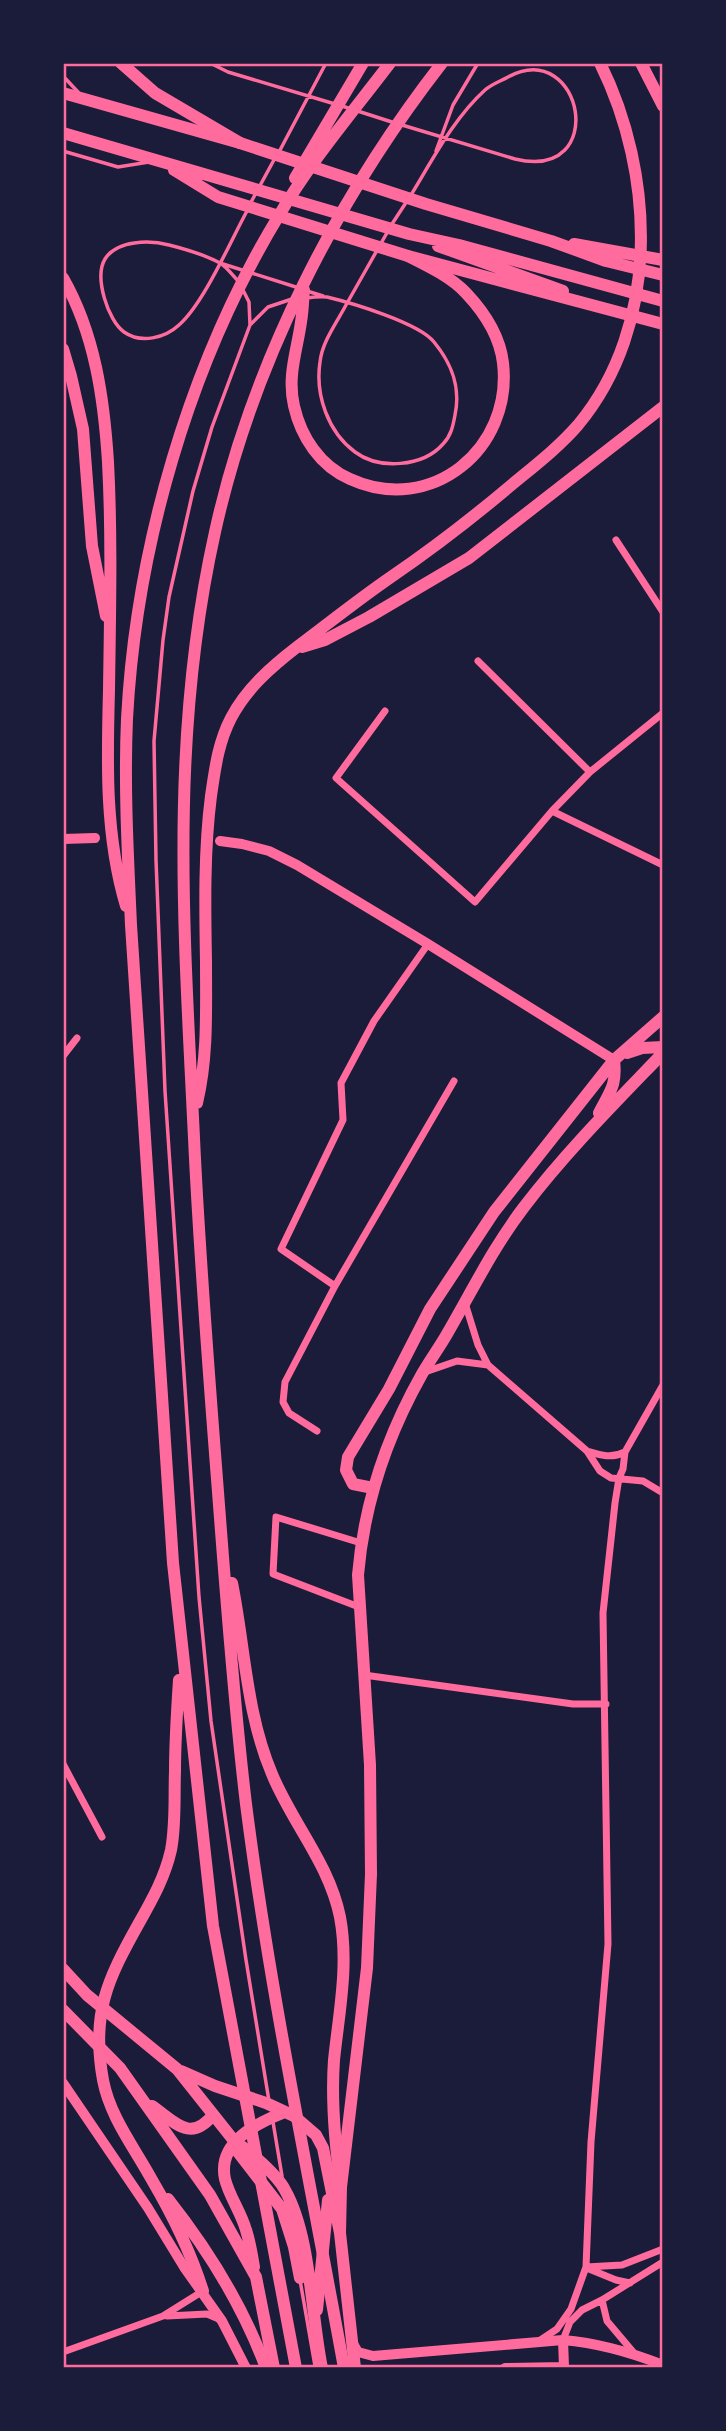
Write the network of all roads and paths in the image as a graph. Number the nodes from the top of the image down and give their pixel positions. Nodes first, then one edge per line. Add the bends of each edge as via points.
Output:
1 (121, 63) edge
2 (210, 63) edge
3 (326, 63) edge
4 (363, 63) edge
5 (390, 63) edge
6 (442, 63) edge
7 (478, 63) edge
8 (600, 63) edge
9 (641, 63) edge
10 (63, 76) edge
11 (63, 93) edge
12 (84, 99) junction
13 (663, 106) edge
14 (63, 133) edge
15 (240, 143) junction
16 (63, 151) edge
17 (433, 159) junction
18 (158, 161) junction
19 (278, 216) junction
20 (409, 234) junction
21 (606, 255) junction
22 (408, 256) junction
23 (663, 260) edge
24 (221, 264) junction
25 (663, 275) edge
26 (63, 278) edge
27 (304, 281) junction
28 (325, 296) junction
29 (663, 301) edge
30 (587, 303) junction
31 (660, 323) edge
32 (250, 325) junction
33 (63, 349) edge
34 (663, 407) edge
35 (616, 540) dead end
36 (663, 612) edge
37 (110, 630) junction
38 (295, 649) junction
39 (478, 661) dead end
40 (385, 711) dead end
41 (663, 713) edge
42 (590, 772) junction
43 (552, 811) junction
44 (64, 838) edge
45 (95, 838) dead end
46 (220, 841) dead end
47 (663, 865) edge
48 (131, 925) junction
49 (428, 944) junction
50 (663, 1017) edge
51 (77, 1038) dead end
52 (663, 1047) edge
53 (663, 1054) edge
54 (63, 1056) edge
55 (614, 1060) junction
56 (454, 1081) dead end
57 (193, 1117) junction
58 (592, 1126) junction
59 (335, 1286) junction
60 (465, 1301) junction
61 (488, 1365) junction
62 (423, 1373) junction
63 (663, 1385) edge
64 (317, 1431) dead end
65 (587, 1451) junction
66 (625, 1452) junction
67 (619, 1478) junction
68 (373, 1488) junction
69 (663, 1493) edge
70 (221, 1530) junction
71 (361, 1543) junction
72 (359, 1607) junction
73 (181, 1642) junction
74 (364, 1675) junction
75 (606, 1704) junction
76 (63, 1764) edge
77 (102, 1837) dead end
78 (63, 1969) edge
79 (63, 2010) edge
80 (177, 2070) junction
81 (63, 2083) edge
82 (146, 2101) junction
83 (285, 2112) junction
84 (214, 2115) junction
85 (235, 2142) junction
86 (327, 2170) junction
87 (152, 2180) junction
88 (341, 2187) junction
89 (340, 2232) junction
90 (663, 2249) edge
91 (663, 2262) edge
92 (586, 2267) junction
93 (256, 2277) junction
94 (630, 2283) junction
95 (203, 2291) junction
96 (602, 2300) junction
97 (163, 2316) junction
98 (222, 2321) junction
99 (316, 2334) junction
100 (563, 2340) junction
101 (351, 2341) junction
102 (536, 2343) junction
103 (63, 2353) edge
104 (634, 2353) junction
105 (663, 2365) edge
106 (246, 2368) edge
107 (266, 2368) edge
108 (274, 2368) edge
109 (296, 2368) edge
110 (316, 2368) edge
111 (322, 2368) edge
112 (344, 2368) edge
113 (355, 2368) edge
114 (505, 2368) edge
115 (564, 2368) edge

1 - 15 main road via 155,93
2 - 17 lane via 228,72 515,159 526,162 550,162 570,145 577,116 572,96 565,84 548,72 514,74 488,88 467,108
3 - 24 lane via 198,302 180,324 160,338 138,338 124,332 104,298 104,260 134,243 161,243
4 - 19 main road
5 - 19 main road
6 - 27 main road via 382,144
7 - 17 lane via 453,105
8 - 38 main road via 628,137 640,215 639,277 613,367 580,423 554,451
9 - 13 main road
10 - 12 lane
11 - 12 main road
12 - 15 main road
14 - 18 main road
15 - 21 main road via 426,204
16 - 18 lane via 118,167
17 - 28 lane via 394,221 330,333 320,361 320,391 336,433 356,453 385,463 404,463 420,460 443,445 452,430 458,401 453,371 429,335 378,313
18 - 20 main road
18 - 22 main road via 218,197
19 - 48 main road via 222,324 199,382 146,572 127,718
20 - 29 main road
20 - 30 main road
21 - 23 main road
21 - 25 main road
22 - 27 main road via 450,279 480,309 496,341 504,385 494,426 471,458 456,472 418,487 391,490 362,485 326,463 303,434 290,384
22 - 30 main road
24 - 28 lane
24 - 32 lane via 239,282 249,302
26 - 37 main road via 87,334 102,398 109,487
27 - 57 main road via 233,464 216,526 193,656 183,860
28 - 32 lane via 268,307
30 - 31 main road
32 - 110 lane via 212,427 169,597 155,741 156,860 165,1091 211,1721 261,2059
33 - 37 main road via 83,429 92,546
34 - 38 main road via 469,558 369,617 325,640
35 - 36 street
37 - 48 main road via 110,819 117,877
38 - 57 main road via 239,702 219,748 208,819 207,1043
39 - 42 street
40 - 43 street via 336,778 475,902
41 - 42 street
42 - 43 street
43 - 47 street
44 - 45 main road
46 - 49 main road via 270,851
48 - 73 main road
49 - 55 main road
49 - 59 street via 373,1021 341,1083 343,1120 281,1248
50 - 55 main road
51 - 54 street
52 - 55 main road via 642,1048
53 - 58 main road
55 - 58 main road via 614,1087
55 - 68 main road via 494,1212 430,1309 348,1457 346,1470 353,1483
56 - 59 street
57 - 70 main road
58 - 60 main road via 523,1209
59 - 64 street via 285,1382 283,1402 289,1413
60 - 61 street
60 - 62 main road
61 - 62 street via 457,1361
61 - 65 street
62 - 68 main road
63 - 66 street
65 - 66 street via 603,1456
65 - 67 street via 600,1471
66 - 67 street
67 - 69 street via 643,1481
67 - 75 street via 603,1613
68 - 71 main road
70 - 88 main road via 256,1728 273,1777 316,1855 340,1915 344,1956 333,2092
70 - 112 main road via 247,1807 288,2072
71 - 72 main road
71 - 72 street via 276,1517 273,1574
72 - 74 main road
73 - 87 main road via 171,1849 155,1894 112,1973 98,2039 110,2104
73 - 109 main road via 213,1926
74 - 75 street via 573,1704
74 - 88 main road via 370,1918
75 - 92 street via 608,1944 591,2142
76 - 77 street
78 - 80 main road via 87,1995
79 - 82 main road via 120,2067
80 - 83 main road
80 - 84 main road
81 - 95 street
82 - 84 main road via 190,2129 202,2127
82 - 93 main road via 210,2195
83 - 85 main road via 262,2121
83 - 86 main road via 316,2136
84 - 85 main road
85 - 93 main road via 227,2152 226,2180 246,2230
85 - 99 main road via 284,2188 299,2222
86 - 89 main road
86 - 99 main road
87 - 95 main road
87 - 107 main road via 209,2255 243,2313
88 - 89 main road
89 - 101 main road
90 - 92 street via 622,2265
91 - 94 street
92 - 94 street
92 - 102 street via 571,2309 557,2329
93 - 108 main road
94 - 96 street
95 - 97 street
95 - 98 street
96 - 100 street via 570,2322
96 - 104 street via 607,2321
97 - 98 street via 206,2314
97 - 103 street
98 - 106 street
99 - 111 main road
100 - 102 street
100 - 104 street
100 - 115 street
101 - 102 street via 359,2352 373,2356
101 - 113 main road
104 - 105 street
114 - 115 street

